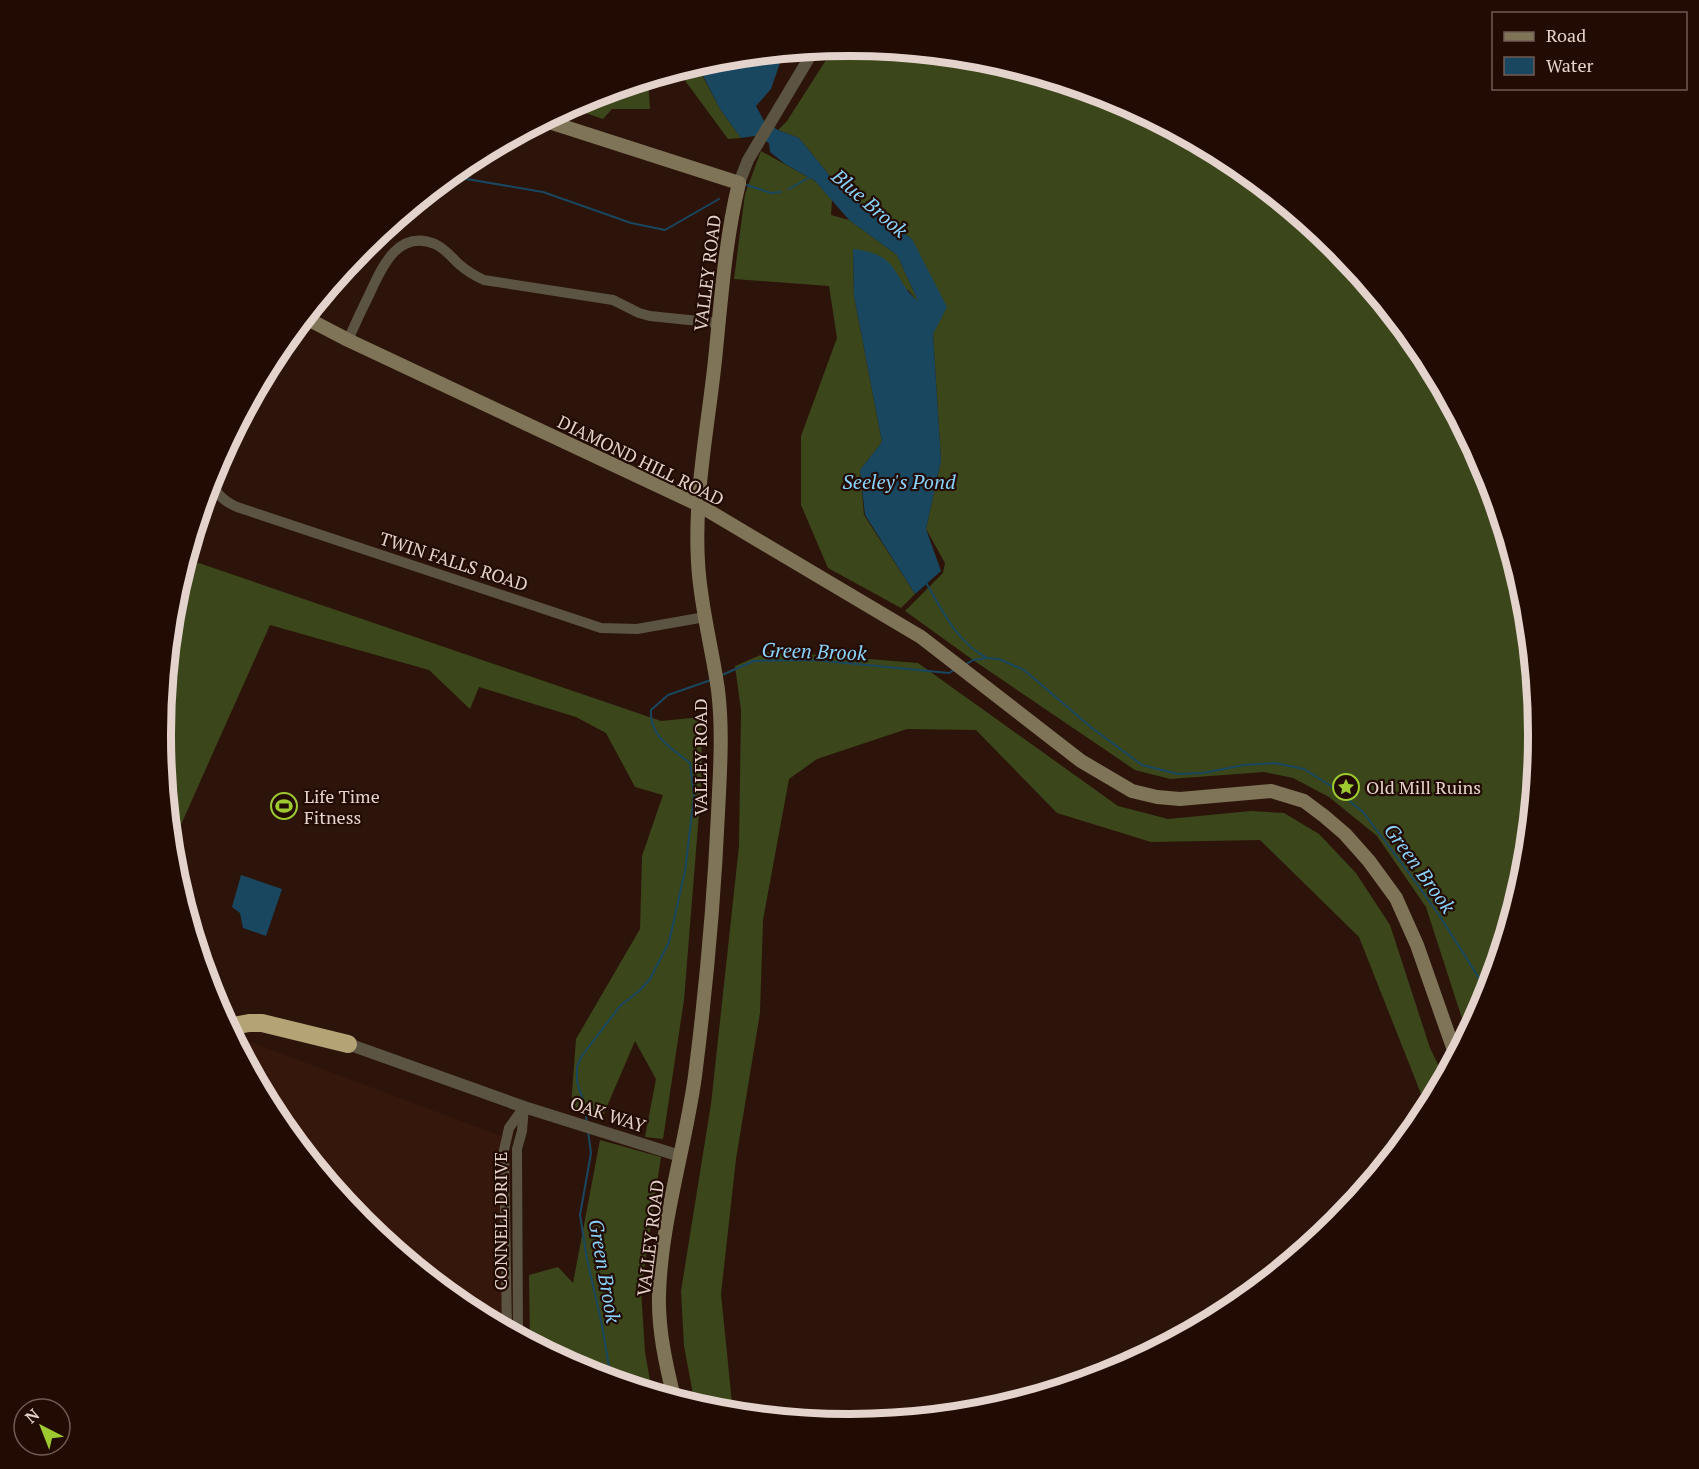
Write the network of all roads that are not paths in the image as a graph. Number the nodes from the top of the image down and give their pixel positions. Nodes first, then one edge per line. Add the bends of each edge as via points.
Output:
1 (810, 57) edge
2 (554, 124) edge
3 (739, 183) junction
4 (311, 321) edge
5 (718, 323) junction
6 (348, 340) junction
7 (216, 492) edge
8 (697, 504) junction
9 (705, 616) junction
10 (237, 1025) edge
11 (348, 1044) joint
12 (1452, 1047) edge
13 (524, 1107) junction
14 (680, 1156) junction
15 (507, 1321) edge
16 (518, 1327) edge
17 (672, 1389) edge

1 - 3 street, VALLEY ROAD
2 - 3 main road
3 - 5 main road, VALLEY ROAD
4 - 6 main road, DIAMOND HILL ROAD
5 - 6 street via 650,316 613,300 484,280 467,271 443,248 418,241 404,245 385,261
5 - 8 main road, VALLEY ROAD
6 - 8 main road, DIAMOND HILL ROAD
7 - 9 street, TWIN FALLS ROAD via 237,507 601,628 637,628
8 - 9 main road, VALLEY ROAD via 698,563
8 - 12 main road, DIAMOND HILL ROAD via 902,625 1081,761 1132,791 1180,799 1272,791 1293,796 1316,809 1365,856 1396,898 1417,945
9 - 14 main road, VALLEY ROAD via 718,690 719,797 713,902 694,1078
10 - 11 highway via 262,1023
11 - 13 street
13 - 14 street, OAK WAY
13 - 15 street, CONNELL DRIVE via 509,1128 504,1150
13 - 16 street, CONNELL DRIVE via 517,1149
14 - 17 main road, VALLEY ROAD via 659,1296

